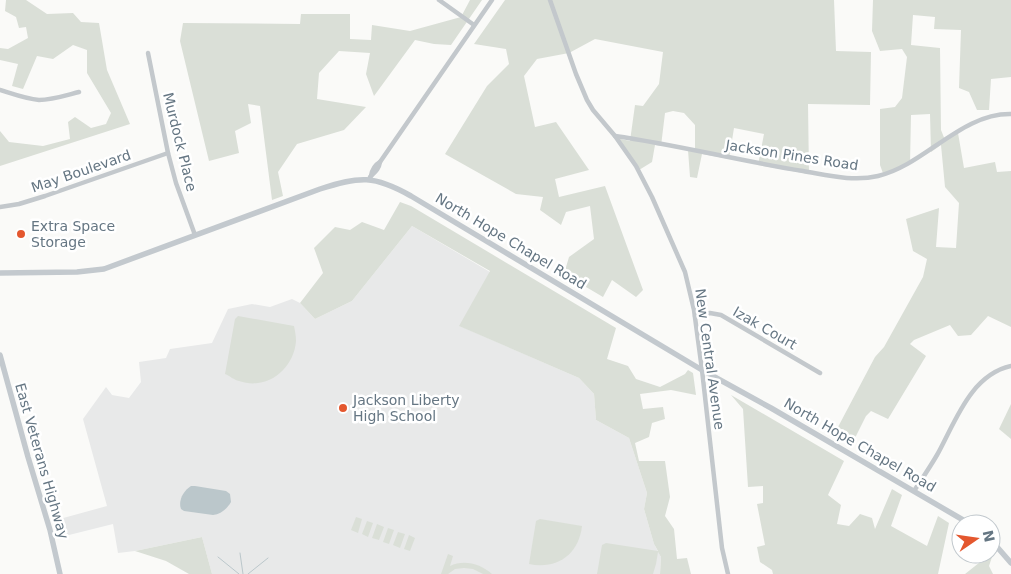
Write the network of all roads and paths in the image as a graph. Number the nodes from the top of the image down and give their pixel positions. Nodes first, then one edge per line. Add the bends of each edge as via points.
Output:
1 (439, 0) edge
2 (492, 0) edge
3 (550, 0) edge
4 (474, 25) junction
5 (148, 53) dead end
6 (0, 90) edge
7 (79, 92) dead end
8 (1011, 114) edge
9 (615, 136) junction
10 (168, 154) junction
11 (370, 178) junction
12 (0, 207) edge
13 (195, 235) junction
14 (0, 273) edge
15 (695, 316) junction
16 (0, 355) edge
17 (1011, 366) edge
18 (702, 370) junction
19 (820, 373) dead end
20 (914, 491) junction
21 (953, 514) edge
22 (1001, 552) edge
23 (1011, 563) edge
24 (60, 574) edge
25 (728, 574) edge

1 - 4 street
2 - 4 street
3 - 9 street, New Central Avenue via 581,87 593,110
4 - 11 street
5 - 10 street, Murdock Place
6 - 7 street via 39,100
8 - 9 street, Jackson Pines Road via 975,122 904,166 877,177 859,179
9 - 15 street, New Central Avenue via 636,166 678,254
10 - 12 street, May Boulevard via 19,204
10 - 13 street, Murdock Place
11 - 13 main road, North Hope Chapel Road via 332,185
11 - 18 main road, North Hope Chapel Road via 403,192
13 - 14 main road, North Hope Chapel Road via 104,269
15 - 18 street, New Central Avenue
15 - 19 street, Izak Court via 721,315
16 - 24 main road, East Veterans Highway
17 - 20 street via 997,370 981,382 959,412
18 - 20 main road, North Hope Chapel Road
18 - 25 street, New Central Avenue via 722,548
20 - 21 main road, North Hope Chapel Road
22 - 23 main road

